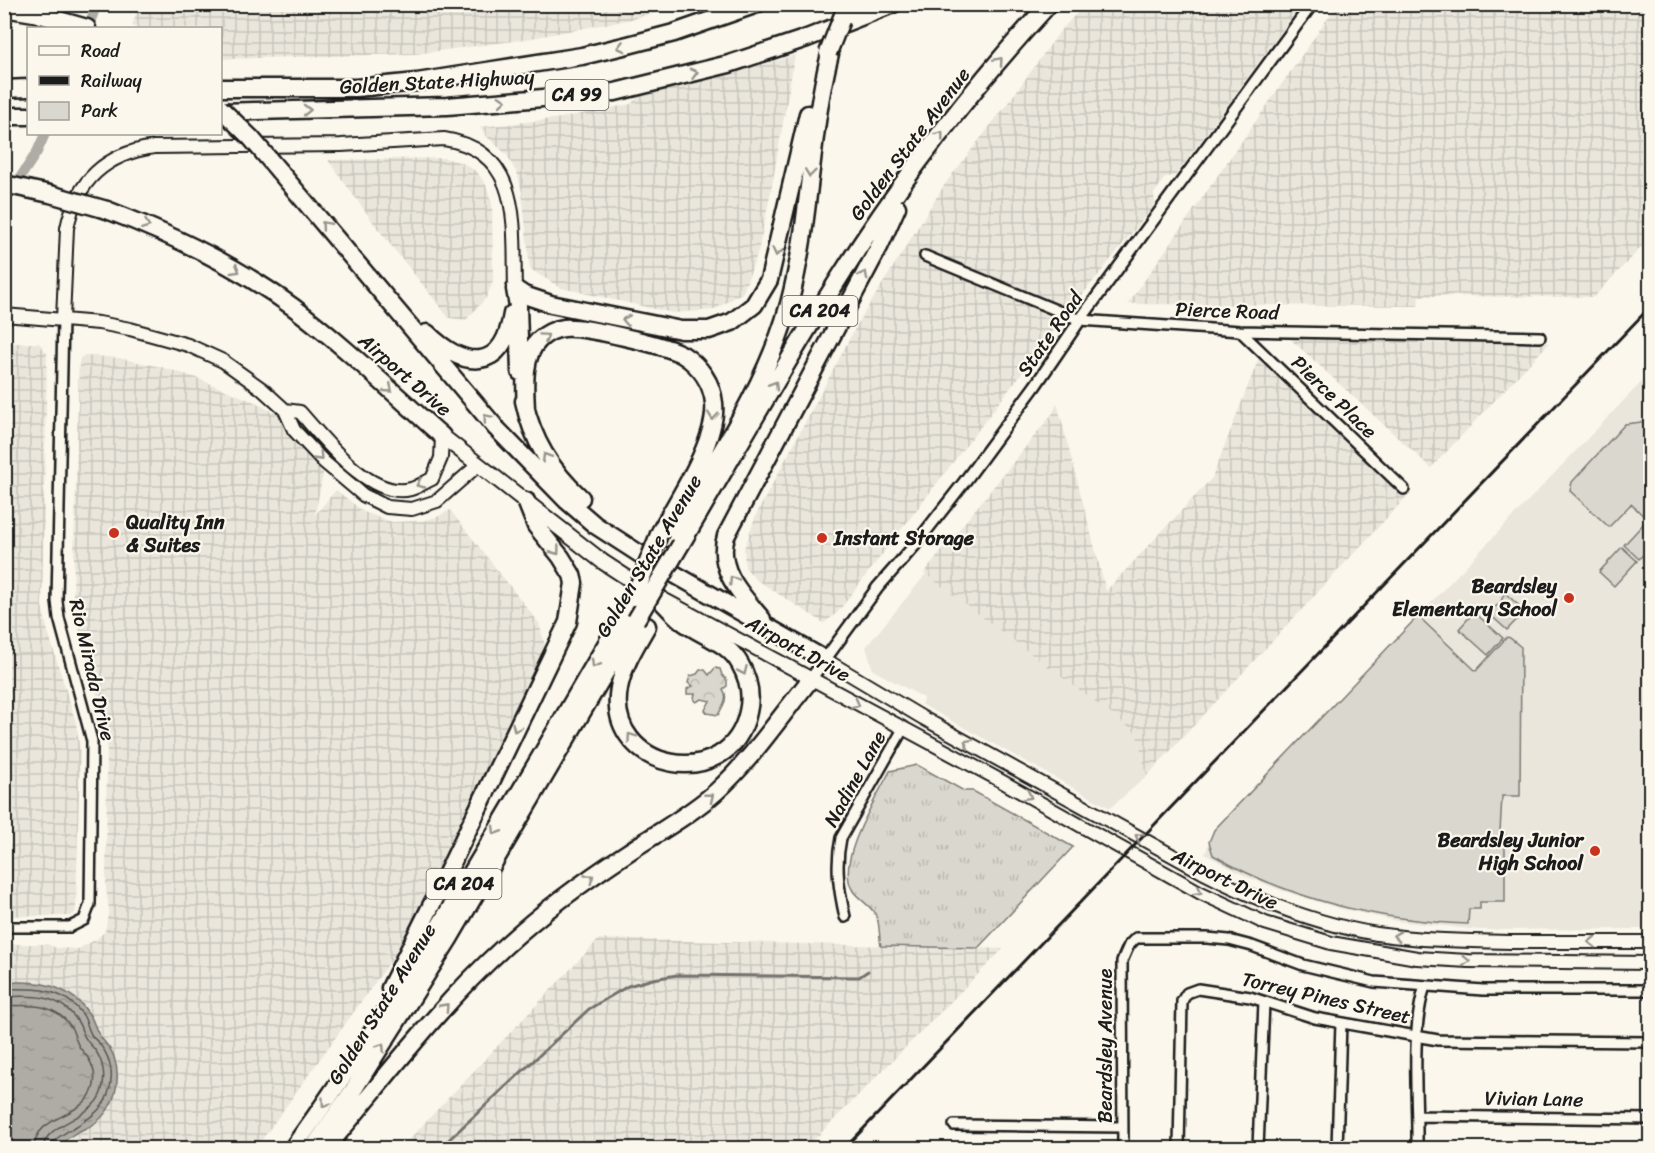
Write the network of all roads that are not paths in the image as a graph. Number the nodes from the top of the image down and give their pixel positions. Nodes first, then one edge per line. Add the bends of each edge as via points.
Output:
1 (757, 4) edge
2 (893, 4) edge
3 (1048, 4) edge
4 (1312, 4) edge
5 (4, 8) edge
6 (844, 12) edge
7 (83, 27) edge
8 (829, 54) junction
9 (4, 88) edge
10 (27, 88) edge
11 (222, 88) edge
12 (222, 110) edge
13 (222, 112) edge
14 (4, 116) edge
15 (27, 116) edge
16 (914, 169) junction
17 (4, 184) edge
18 (925, 256) dead end
19 (363, 270) junction
20 (515, 290) junction
21 (4, 315) edge
22 (63, 320) junction
23 (1080, 320) junction
24 (1240, 331) junction
25 (1540, 337) dead end
26 (526, 409) junction
27 (285, 410) junction
28 (442, 436) junction
29 (478, 465) junction
30 (1404, 489) dead end
31 (526, 501) junction
32 (611, 534) junction
33 (671, 542) junction
34 (656, 595) junction
35 (636, 620) junction
36 (768, 626) junction
37 (824, 659) junction
38 (810, 680) junction
39 (903, 729) junction
40 (844, 917) dead end
41 (4, 927) edge
42 (1650, 942) edge
43 (1650, 963) edge
44 (1425, 986) junction
45 (1650, 990) edge
46 (1264, 1002) junction
47 (1341, 1023) junction
48 (1416, 1037) junction
49 (1650, 1042) edge
50 (353, 1061) junction
51 (1417, 1116) junction
52 (1650, 1119) edge
53 (954, 1125) dead end
54 (1123, 1127) junction
55 (293, 1149) edge
56 (313, 1149) edge
57 (326, 1149) edge
58 (1123, 1149) edge
59 (1179, 1149) edge
60 (1258, 1149) edge
61 (1337, 1149) edge
62 (1417, 1149) edge

1 -> 11 highway, Golden State Highway / CA 99 via 674,33 582,56 417,82 356,88
12 -> 2 highway, Golden State Highway / CA 99 via 447,106 615,92 729,64
16 -> 3 highway, Golden State Avenue / CA 204
4 - 23 street, State Road
5 - 7 highway
6 - 8 highway, bridge
8 -> 20 highway via 812,97 769,279 760,298 742,316 722,327 690,332 551,304
8 -> 33 highway, Golden State Avenue / CA 204 via 798,263 782,328 746,408
9 - 10 highway
19 -> 13 highway, Airport Drive, bridge via 250,138
14 - 15 highway
33 -> 16 highway, Golden State Avenue / CA 204
36 -> 16 highway via 728,575 723,547 880,245
17 -> 28 highway, Airport Drive, bridge via 106,210 173,236 229,266 322,330
18 - 23 street, Pierce Road
19 - 20 highway via 447,351 474,359 491,357 503,344 510,327
32 -> 19 highway, Airport Drive via 566,500 496,428
20 - 22 main road via 513,217 507,185 493,162 472,146 444,139 341,145 154,147 110,161 86,182 67,228
20 - 26 highway
21 - 22 main road
22 - 27 main road via 130,329 188,345 223,361
22 - 41 street, Rio Mirada Drive via 57,594 59,618 92,741 90,904 84,921 70,927
23 - 24 street, Pierce Road
23 - 37 street, State Road via 965,481
24 - 25 street, Pierce Road
24 - 30 street, Pierce Place
32 -> 26 highway via 546,458
26 -> 33 highway via 527,366 532,349 545,335 563,328 660,346 681,354 698,367 710,386 714,419
28 -> 27 main road via 441,458 432,479 410,489 397,489 361,475 300,412
27 -> 29 main road via 294,430 324,462 363,495 387,507 412,509 437,501
28 - 29 main road, Airport Drive
29 - 31 main road, Airport Drive
31 - 34 main road, Airport Drive via 618,573
31 -> 50 highway via 536,526 572,575 567,622
32 - 36 highway, Airport Drive
33 - 35 highway, Golden State Avenue / CA 204, bridge
33 - 35 highway, Golden State Avenue / CA 204, bridge via 634,597
34 -> 35 highway via 683,622 731,653 748,682 749,707 742,729 728,749 710,760 689,764 658,760 634,742 618,708 619,686
34 - 38 main road, Airport Drive
35 -> 50 highway, Golden State Avenue / CA 204
56 -> 35 highway, Golden State Avenue / CA 204 via 449,939
36 - 37 highway, Airport Drive
37 - 38 street, State Road
42 -> 37 main road, Airport Drive via 1420,939 1346,928 1283,909 1190,866
38 -> 39 main road, Airport Drive
57 -> 38 highway via 443,1010 504,946 568,894 717,791
39 - 40 street, Nadine Lane via 841,838 837,875
39 -> 43 main road, Airport Drive via 1201,893 1297,934 1364,950 1430,959
44 - 45 street
44 - 48 street
44 - 54 street, Beardsley Avenue via 1344,976 1229,940 1136,938 1122,961
46 - 47 street, Torrey Pines Street
46 - 59 street, Torrey Pines Street via 1198,989 1187,993 1182,1001
46 - 60 street
47 - 48 street, Torrey Pines Street
47 - 61 street
48 - 49 street, Torrey Pines Street via 1492,1042
48 - 51 street
50 -> 55 highway, Golden State Avenue / CA 204
51 - 52 street, Vivian Lane
51 - 62 street
53 - 54 street
54 - 58 street, Beardsley Avenue

